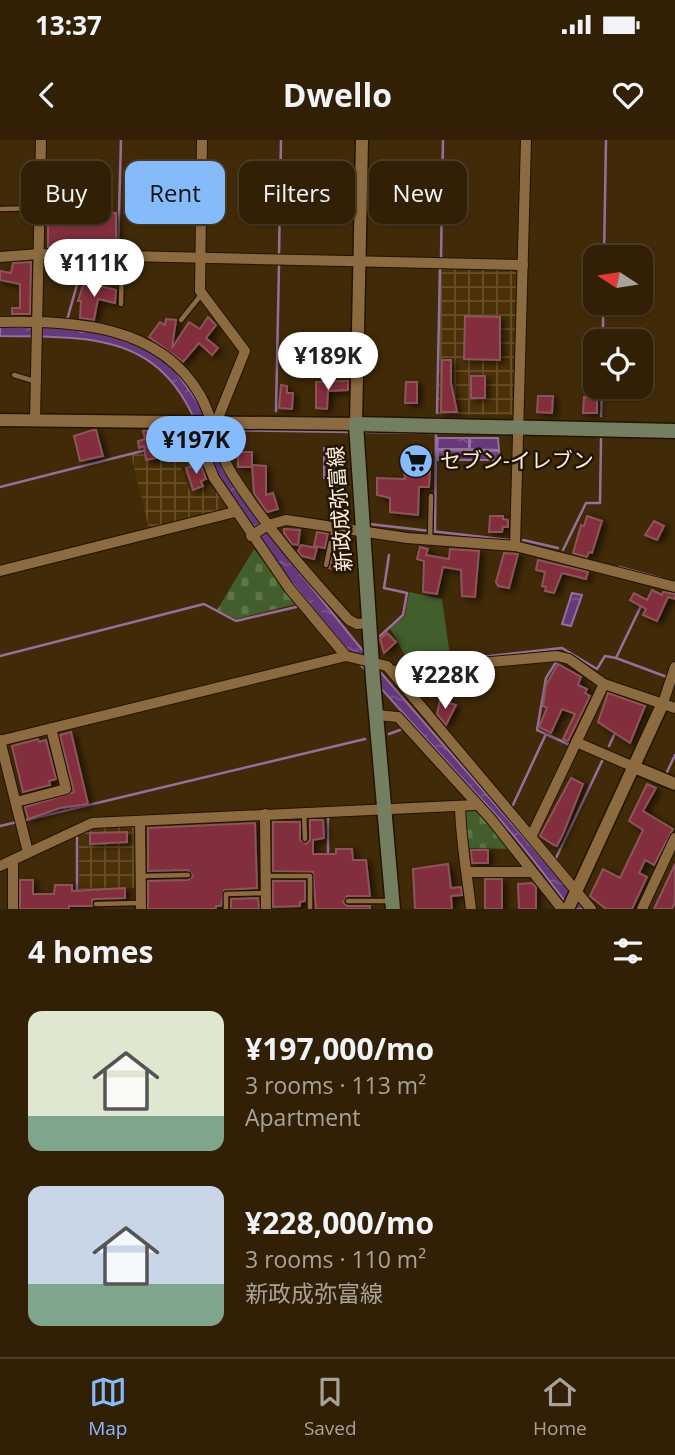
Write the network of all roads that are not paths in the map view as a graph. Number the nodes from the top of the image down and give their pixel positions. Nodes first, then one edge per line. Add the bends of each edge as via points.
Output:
1 (41, 140) edge
2 (202, 140) edge
3 (362, 140) edge
4 (526, 140) edge
5 (41, 161) edge
6 (21, 208) edge
7 (1, 209) edge
8 (40, 224) edge
9 (39, 254) junction
10 (122, 256) junction
11 (0, 257) edge
12 (199, 257) junction
13 (360, 262) junction
14 (523, 265) junction
15 (201, 295) junction
16 (121, 304) dead end
17 (181, 320) dead end
18 (0, 322) edge
19 (37, 323) junction
20 (14, 375) dead end
21 (36, 381) junction
22 (0, 420) edge
23 (35, 420) junction
24 (192, 422) junction
25 (212, 423) junction
26 (356, 424) junction
27 (519, 428) junction
28 (675, 431) edge
29 (431, 496) dead end
30 (235, 512) junction
31 (266, 526) junction
32 (334, 526) junction
33 (362, 529) junction
34 (430, 534) junction
35 (252, 536) junction
36 (515, 546) junction
37 (326, 565) dead end
38 (0, 571) edge
39 (675, 587) edge
40 (369, 623) junction
41 (346, 656) junction
42 (369, 659) junction
43 (675, 667) edge
44 (392, 671) junction
45 (604, 684) junction
46 (669, 705) edge
47 (376, 715) junction
48 (51, 728) junction
49 (0, 740) edge
50 (576, 742) junction
51 (634, 767) junction
52 (675, 784) edge
53 (16, 802) junction
54 (476, 805) junction
55 (460, 807) junction
56 (385, 809) junction
57 (304, 813) junction
58 (265, 814) junction
59 (140, 821) junction
60 (531, 837) junction
61 (675, 838) edge
62 (305, 839) dead end
63 (29, 852) junction
64 (671, 857) edge
65 (13, 860) junction
66 (0, 866) edge
67 (467, 872) junction
68 (532, 872) junction
69 (188, 874) dead end
70 (141, 876) junction
71 (266, 876) junction
72 (576, 891) junction
73 (266, 893) junction
74 (348, 901) dead end
75 (96, 904) dead end
76 (392, 905) edge
77 (141, 906) edge
78 (13, 909) edge
79 (226, 909) edge
80 (266, 909) edge
81 (310, 909) edge
82 (471, 909) edge
83 (562, 909) edge
84 (568, 909) edge
85 (592, 909) edge
86 (642, 909) edge

1 - 5 street
2 - 12 street
3 - 13 street
4 - 14 street
6 - 7 lane
8 - 9 street
9 - 10 street
9 - 11 street
9 - 19 street
10 - 12 street
10 - 16 lane
12 - 13 street
12 - 15 street
13 - 14 street
13 - 26 street
14 - 27 street
15 - 17 lane
15 - 25 street via 246,351
18 - 19 street
19 - 21 street
19 - 25 street via 96,327 150,345 191,381
20 - 21 lane
21 - 23 street
22 - 23 street
23 - 24 street
24 - 25 street
24 - 30 street via 214,478
25 - 26 street
25 - 31 street via 218,449
26 - 27 main road, 新政成弥富線
26 - 33 main road, 新政成弥富線
27 - 28 main road, 新政成弥富線
27 - 36 street
29 - 34 lane
30 - 35 street
30 - 38 street
31 - 32 street via 286,520
31 - 35 street
31 - 40 street via 349,620
32 - 33 street
32 - 37 lane
33 - 34 street
33 - 40 main road, 新政成弥富線
34 - 36 street
35 - 41 street
36 - 39 street
40 - 42 main road, 新政成弥富線
41 - 42 street
41 - 48 street
42 - 44 street
42 - 47 main road, 新政成弥富線
43 - 46 street
44 - 45 street via 557,656 569,659
44 - 60 street
45 - 46 street
45 - 50 street
46 - 51 street
47 - 54 street via 398,717
47 - 56 main road, 新政成弥富線
48 - 49 street
48 - 53 street via 66,789
49 - 53 street
50 - 51 street
50 - 60 street
51 - 52 street
51 - 72 street
53 - 63 street
54 - 55 street
54 - 68 street
55 - 56 street
55 - 67 street via 461,850
56 - 57 street
56 - 76 main road, 新政成弥富線
57 - 58 street
57 - 62 lane
58 - 59 street
58 - 71 street
59 - 63 street via 92,823
59 - 70 street
60 - 72 street
61 - 64 street
63 - 65 street
64 - 86 street
65 - 66 street
65 - 78 street
67 - 68 street
67 - 82 street
68 - 83 street
69 - 70 lane
70 - 77 street
71 - 73 street
71 - 81 lane via 310,876
72 - 84 street
72 - 85 street
73 - 79 lane via 226,894
73 - 80 street
74 - 76 lane
75 - 77 lane

